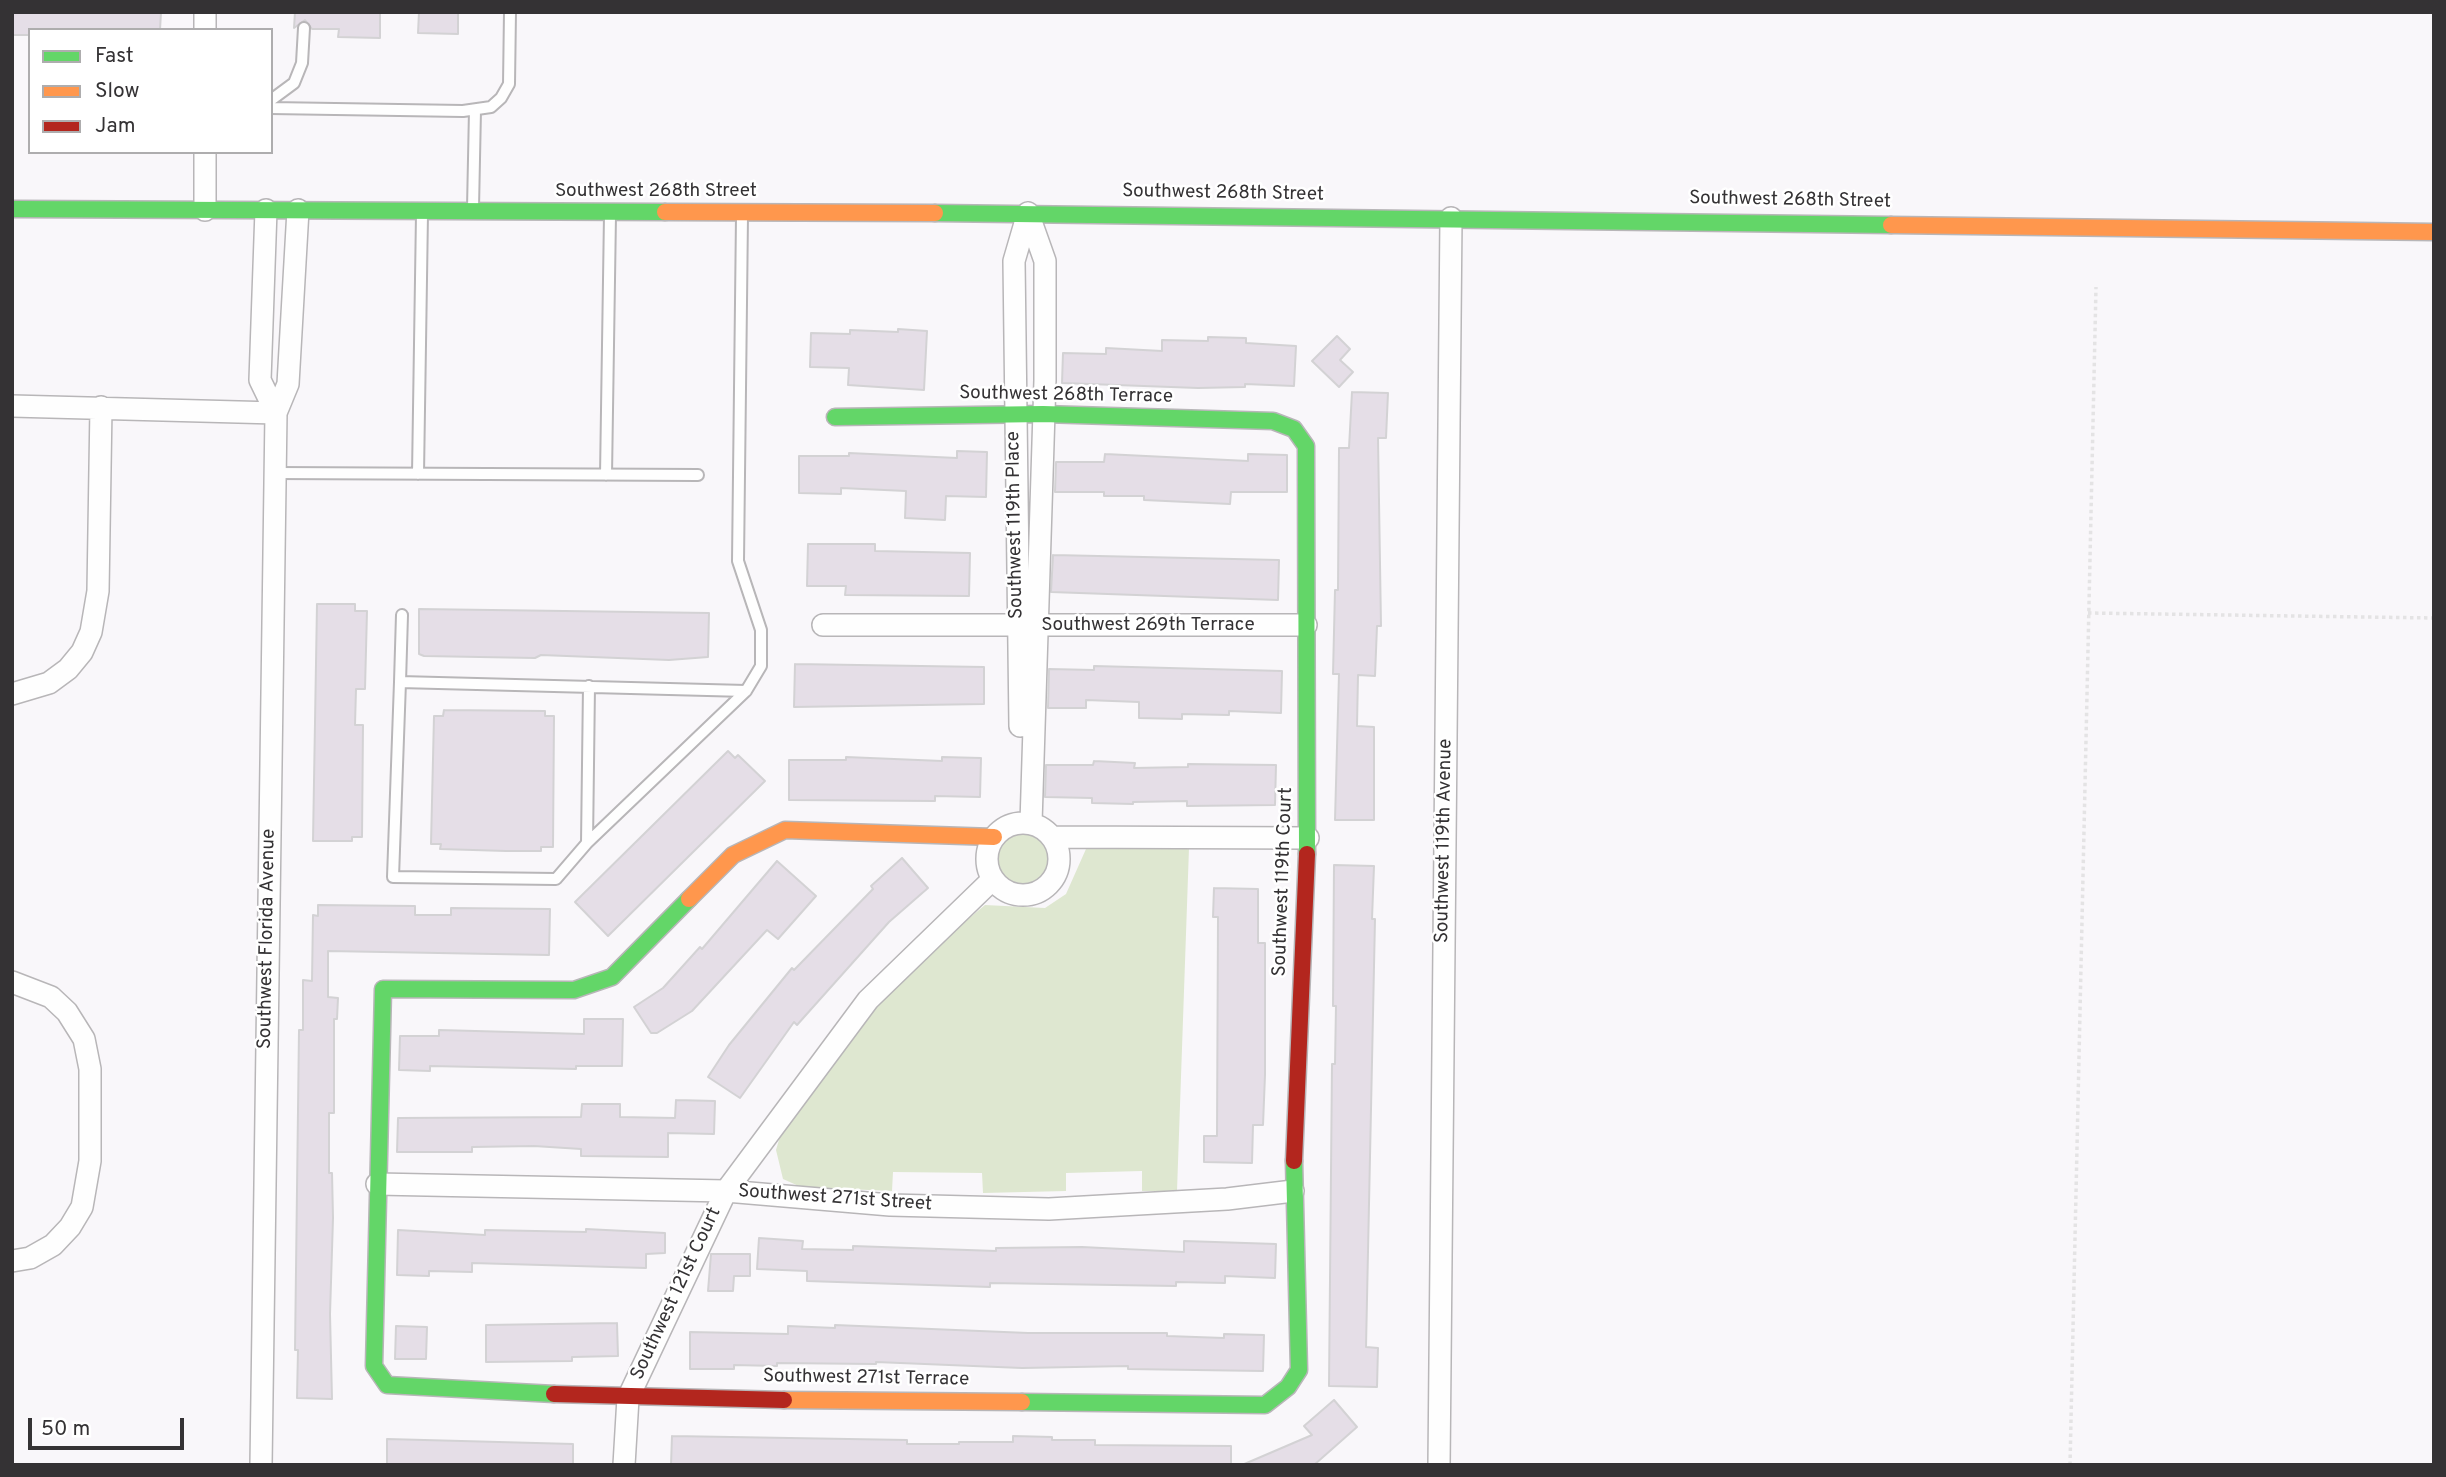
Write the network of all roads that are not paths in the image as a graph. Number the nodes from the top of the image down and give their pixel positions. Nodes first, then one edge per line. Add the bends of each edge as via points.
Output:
1 (510, 12) edge
2 (304, 28) dead end
3 (273, 99) edge
4 (273, 108) edge
5 (475, 110) junction
6 (205, 154) edge
7 (12, 209) edge
8 (205, 210) junction
9 (265, 210) junction
10 (298, 210) junction
11 (422, 211) junction
12 (472, 212) junction
13 (610, 213) junction
14 (741, 213) junction
15 (1028, 213) junction
16 (1451, 218) junction
17 (2434, 232) edge
18 (1030, 364) junction
19 (12, 406) edge
20 (101, 407) junction
21 (276, 413) junction
22 (1043, 414) junction
23 (1015, 415) junction
24 (835, 417) dead end
25 (1294, 429) joint
26 (275, 472) junction
27 (418, 474) junction
28 (606, 475) junction
29 (698, 475) dead end
30 (402, 615) dead end
31 (822, 625) dead end
32 (1306, 625) junction
33 (1026, 626) junction
34 (400, 682) junction
35 (589, 685) junction
36 (746, 691) junction
37 (12, 694) edge
38 (1025, 823) junction
39 (994, 837) junction
40 (1052, 837) junction
41 (1308, 838) junction
42 (587, 843) junction
43 (993, 879) junction
44 (12, 982) edge
45 (377, 1184) junction
46 (726, 1191) junction
47 (1293, 1191) junction
48 (12, 1261) edge
49 (1298, 1339) joint
50 (628, 1398) junction
51 (261, 1465) edge
52 (624, 1465) edge
53 (1439, 1465) edge

1 - 5 lane via 509,84 491,107
2 - 3 lane via 302,63 294,83
4 - 5 lane
5 - 12 lane
6 - 8 street
7 - 8 street, Southwest 268th Street
8 - 9 street, Southwest 268th Street
9 - 10 street, Southwest 268th Street
9 - 21 street, Southwest Florida Avenue via 260,380
10 - 11 street, Southwest 268th Street
10 - 21 street, Southwest Florida Avenue via 288,384
11 - 12 street, Southwest 268th Street
11 - 27 lane
12 - 13 street, Southwest 268th Street
13 - 14 street, Southwest 268th Street
13 - 28 lane
14 - 15 street, Southwest 268th Street
14 - 36 lane via 738,561 761,630 761,666
15 - 16 street, Southwest 268th Street
15 - 18 street, Southwest 119th Place via 1014,261
15 - 18 street, Southwest 119th Place via 1045,261
16 - 17 street, Southwest 268th Street
16 - 53 street, Southwest 119th Avenue
18 - 22 street, Southwest 119th Place
18 - 23 street, Southwest 119th Place
19 - 20 street
20 - 21 street
20 - 37 street via 98,592 92,632 68,669 49,683
21 - 26 street, Southwest Florida Avenue
22 - 23 street, Southwest 268th Terrace
22 - 25 street, Southwest 268th Terrace via 1273,421
22 - 33 street, Southwest 119th Place
23 - 24 street, Southwest 268th Terrace
23 - 33 street, Southwest 119th Place
25 - 32 street, Southwest 119th Court via 1306,446
26 - 27 lane
26 - 51 street, Southwest Florida Avenue
27 - 28 lane
28 - 29 lane
30 - 34 lane
31 - 33 street, Southwest 269th Terrace
32 - 33 street, Southwest 269th Terrace
32 - 41 street, Southwest 119th Court
33 - 38 street, Southwest 119th Place
34 - 35 lane
34 - 42 lane via 393,877 556,879
35 - 36 lane
35 - 42 lane
36 - 42 lane
38 - 39 street via 1009,825
38 - 40 street
39 - 43 street via 986,858
39 - 45 street via 785,830 733,855 612,976 574,990 383,989
40 - 41 street
40 - 43 street via 1058,847 1058,870 1045,889 1011,894
41 - 47 street, Southwest 119th Court
43 - 46 street, Southwest 121st Court via 868,1000
44 - 48 street via 51,997 84,1039 90,1069 90,1161 82,1207 70,1227 53,1245 30,1258
45 - 46 street, Southwest 271st Street
45 - 50 street, Southwest 271st Terrace via 374,1366 387,1385
46 - 47 street, Southwest 271st Street via 877,1204 1049,1209
46 - 50 street, Southwest 121st Court
47 - 49 street, Southwest 119th Court
49 - 50 street, Southwest 271st Terrace via 1299,1370 1289,1387 1265,1405
50 - 52 street

